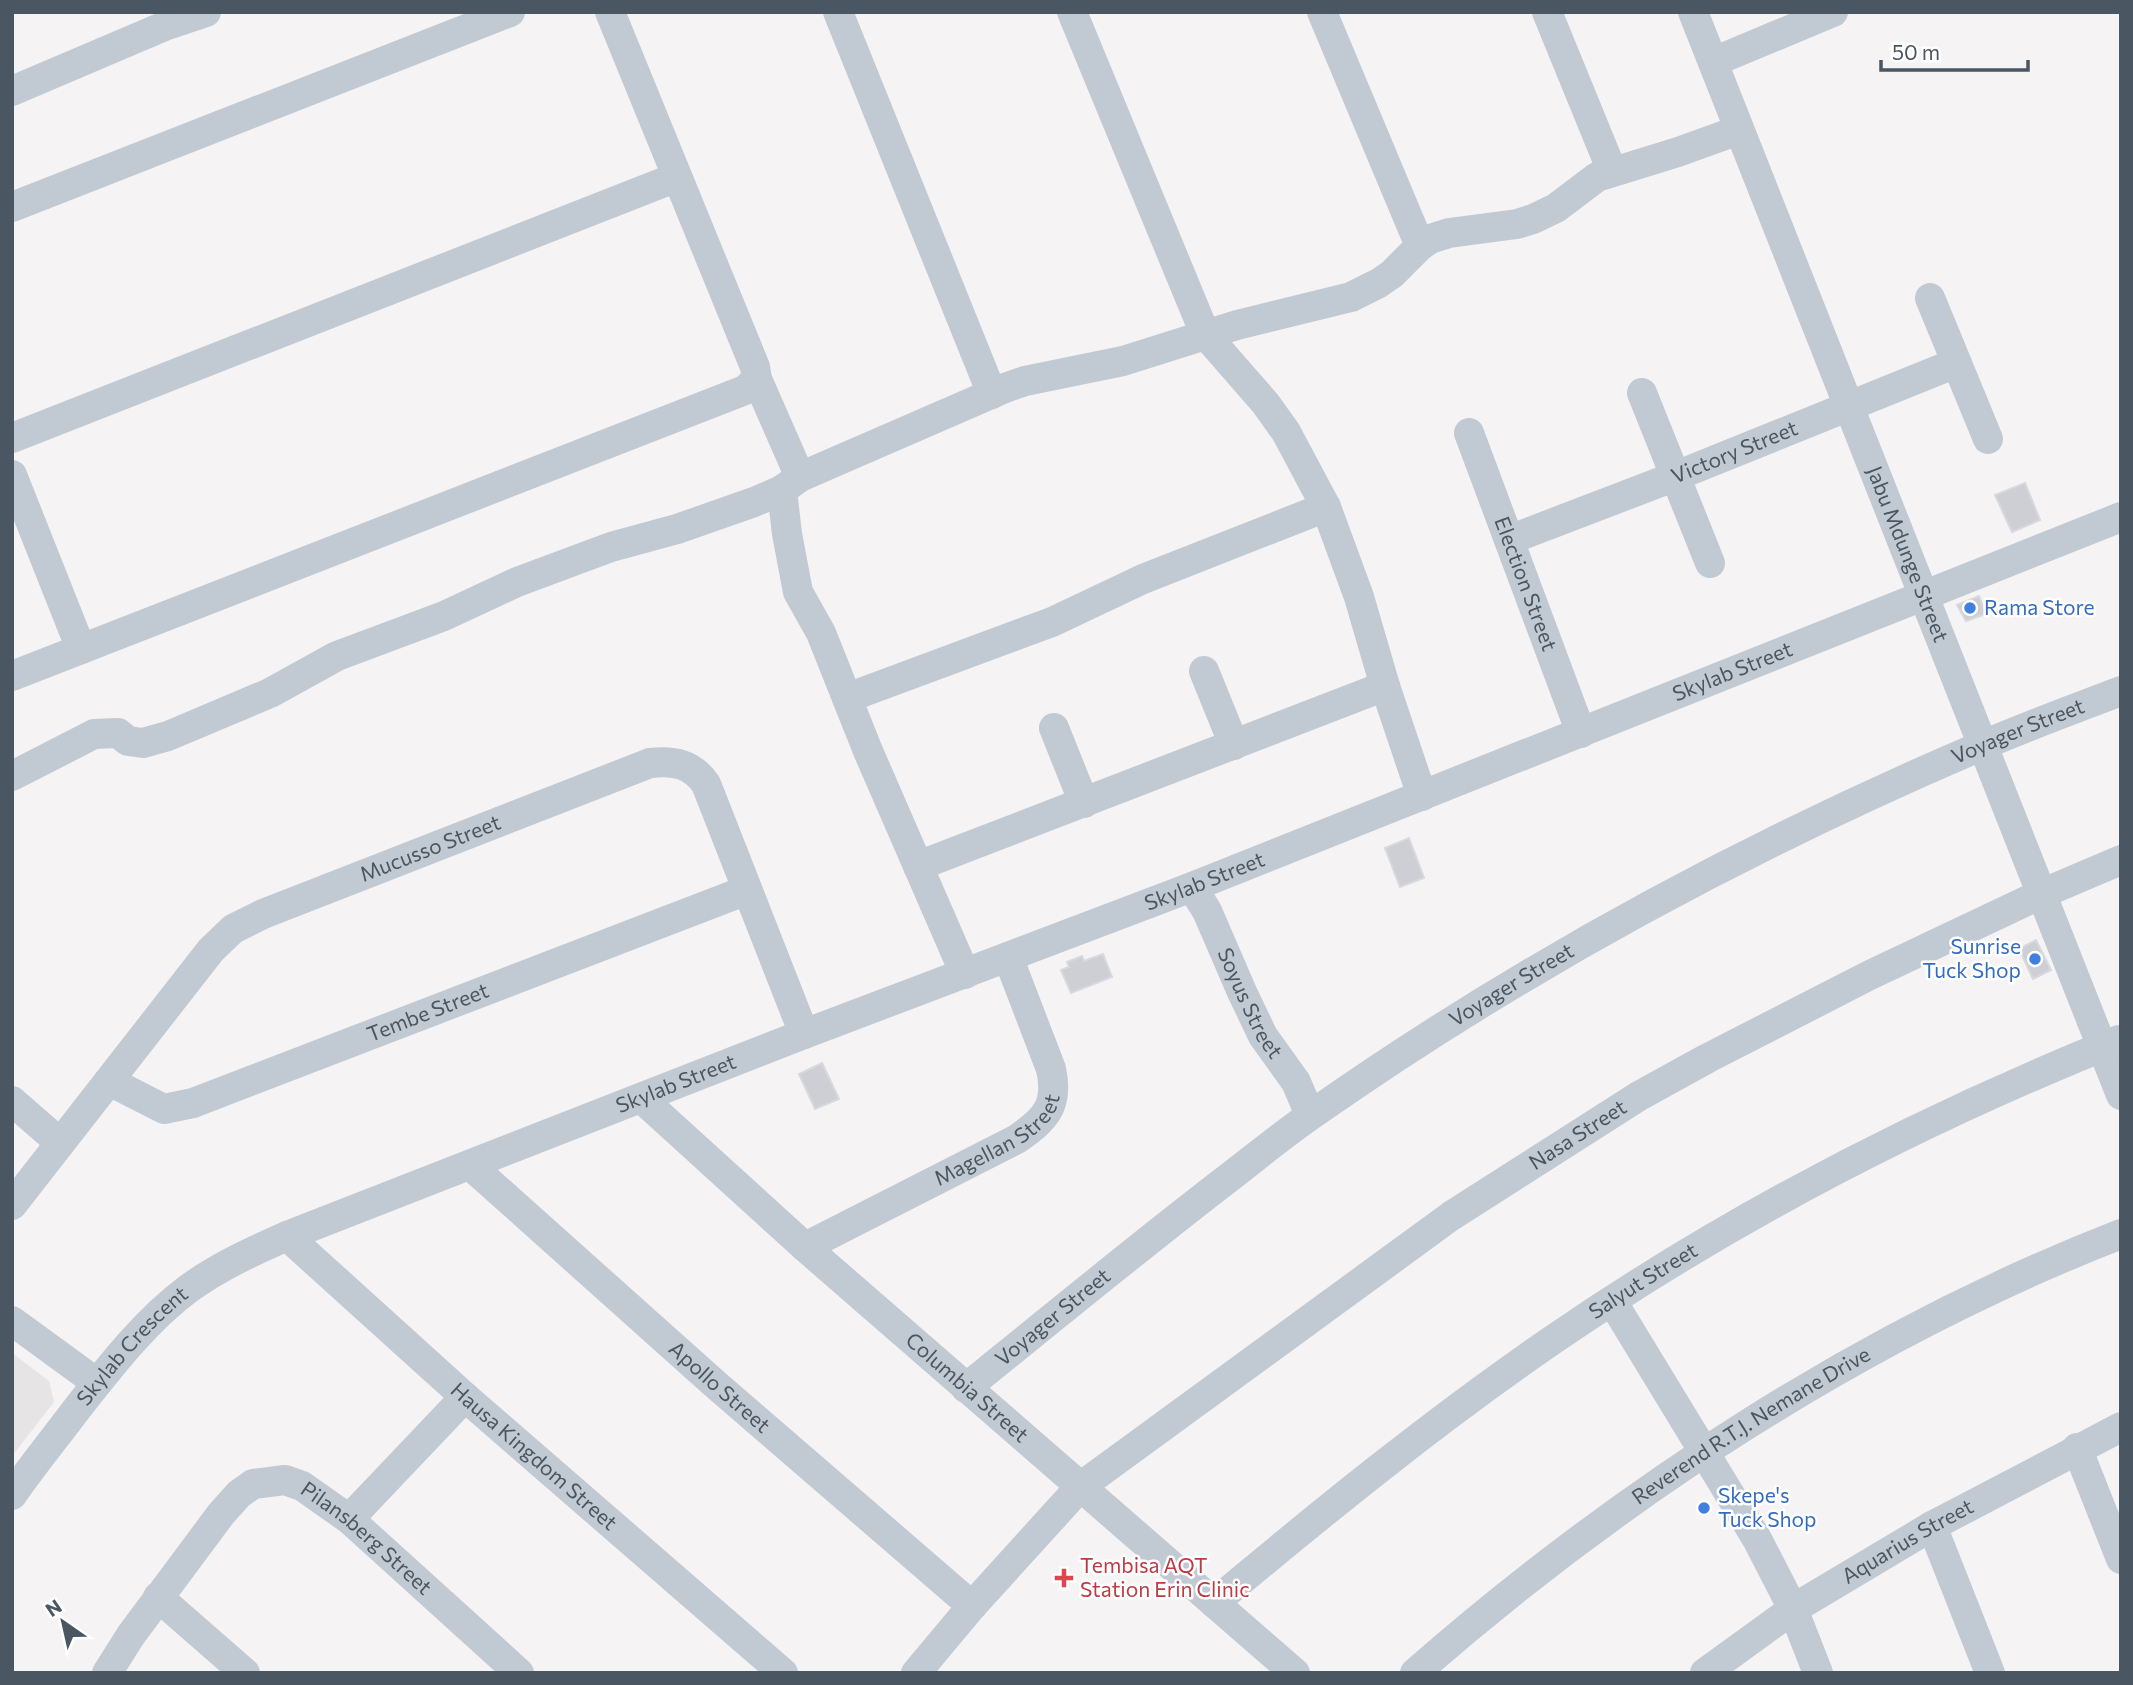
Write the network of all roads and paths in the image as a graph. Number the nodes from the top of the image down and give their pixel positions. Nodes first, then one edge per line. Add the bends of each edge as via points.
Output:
1 (206, 12) edge
2 (510, 12) edge
3 (610, 12) edge
4 (838, 12) edge
5 (1072, 12) edge
6 (1322, 12) edge
7 (1547, 12) edge
8 (1693, 12) edge
9 (1833, 12) edge
10 (1713, 62) junction
11 (12, 91) edge
12 (1739, 130) junction
13 (1612, 171) junction
14 (677, 177) junction
15 (12, 207) edge
16 (1420, 246) junction
17 (1930, 298) dead end
18 (1205, 334) junction
19 (1956, 363) junction
20 (757, 379) junction
21 (1642, 393) dead end
22 (992, 394) junction
23 (1848, 407) junction
24 (1469, 433) dead end
25 (12, 438) edge
26 (1988, 439) dead end
27 (12, 475) edge
28 (1676, 476) junction
29 (791, 483) junction
30 (1326, 507) junction
31 (2121, 517) edge
32 (1509, 540) junction
33 (1710, 563) dead end
34 (1923, 597) junction
35 (81, 649) junction
36 (1205, 671) dead end
37 (12, 676) edge
38 (1385, 686) junction
39 (2121, 691) edge
40 (847, 698) junction
41 (1054, 728) dead end
42 (1580, 733) junction
43 (1234, 745) junction
44 (1982, 745) junction
45 (12, 776) edge
46 (1422, 796) junction
47 (1084, 803) junction
48 (2121, 860) edge
49 (918, 866) junction
50 (1192, 887) junction
51 (747, 890) junction
52 (2041, 894) junction
53 (1008, 957) junction
54 (965, 974) junction
55 (804, 1034) junction
56 (2111, 1043) edge
57 (109, 1081) junction
58 (2121, 1095) edge
59 (641, 1098) junction
60 (12, 1101) edge
61 (1310, 1115) junction
62 (59, 1142) junction
63 (470, 1165) junction
64 (12, 1205) edge
65 (2121, 1234) edge
66 (287, 1236) junction
67 (806, 1247) junction
68 (1612, 1301) junction
69 (12, 1321) edge
70 (97, 1383) junction
71 (966, 1388) junction
72 (465, 1397) junction
73 (2121, 1427) edge
74 (2077, 1448) junction
75 (1706, 1452) junction
76 (1080, 1487) junction
77 (12, 1495) edge
78 (349, 1519) junction
79 (1932, 1526) junction
80 (2121, 1559) edge
81 (158, 1597) junction
82 (1214, 1603) junction
83 (972, 1606) junction
84 (1793, 1609) junction
85 (107, 1673) edge
86 (245, 1673) edge
87 (519, 1673) edge
88 (783, 1673) edge
89 (916, 1673) edge
90 (1295, 1673) edge
91 (1415, 1673) edge
92 (1705, 1673) edge
93 (1818, 1673) edge
94 (1990, 1673) edge

1 - 11 street
2 - 15 street
3 - 14 street
4 - 22 street
5 - 18 street
6 - 16 street
7 - 13 street
8 - 10 street, Jabu Mdunge Street
9 - 10 street
10 - 12 street, Jabu Mdunge Street
12 - 13 street
12 - 23 street, Jabu Mdunge Street
13 - 16 street via 1533,219 1449,233
14 - 20 street
14 - 25 street
16 - 18 street via 1392,274 1351,297
17 - 19 street
18 - 22 street via 1122,361 1025,381
18 - 30 street via 1286,432
19 - 23 street, Victory Street
19 - 26 street
20 - 29 street
20 - 35 street via 745,390
21 - 28 street
22 - 29 street
23 - 28 street, Victory Street
23 - 34 street, Jabu Mdunge Street
24 - 32 street, Election Street
27 - 35 street
28 - 32 street, Victory Street
28 - 33 street
29 - 40 street via 786,534 798,592 821,633
29 - 45 street via 691,525 530,576 444,616 337,656 270,693 159,739 135,743 118,733 94,734
30 - 38 street
30 - 40 street via 1143,579 1052,622
31 - 34 street, Skylab Street
32 - 42 street, Election Street
34 - 42 street, Skylab Street
34 - 44 street, Jabu Mdunge Street
35 - 37 street
36 - 43 street
38 - 43 street
38 - 46 street
39 - 44 street, Voyager Street
40 - 49 street
41 - 47 street
42 - 46 street, Skylab Street
43 - 47 street
44 - 52 street, Jabu Mdunge Street
44 - 61 street, Voyager Street via 1654,903 1499,991
46 - 50 street, Skylab Street
47 - 49 street
48 - 52 street, Nasa Street
49 - 54 street
50 - 53 street, Skylab Street
50 - 61 street, Soyus Street via 1208,911 1263,1036 1296,1082
51 - 55 street, Mucusso Street
51 - 57 street, Tembe Street via 193,1103 164,1109
51 - 57 street, Mucusso Street via 699,774 676,762 650,763 245,921 204,958
52 - 56 street, Jabu Mdunge Street
52 - 76 street, Nasa Street via 1809,1005 1639,1096 1451,1216
53 - 54 street, Skylab Street
53 - 67 street, Magellan Street via 1051,1069 1053,1099 1047,1113 1017,1139
54 - 55 street, Skylab Street
55 - 59 street, Skylab Street
56 - 58 street, Jabu Mdunge Street
56 - 68 street, Salyut Street via 1837,1171
57 - 62 street, Mucusso Street
59 - 63 street, Skylab Street
59 - 67 street, Columbia Street
60 - 62 street
61 - 71 street, Voyager Street
62 - 64 street, Mucusso Street
63 - 66 street, Skylab Street
63 - 83 street, Apollo Street
65 - 75 street, Reverend R.T.J. Nemane Drive via 1946,1311
66 - 70 street, Skylab Crescent via 188,1289
66 - 72 street, Hausa Kingdom Street
67 - 71 street, Columbia Street
68 - 75 street
68 - 82 street, Salyut Street via 1405,1448
69 - 70 street
70 - 77 street, Skylab Crescent
71 - 76 street, Columbia Street
72 - 78 street
72 - 88 street, Hausa Kingdom Street
73 - 74 street, Aquarius Street
74 - 79 street, Aquarius Street
74 - 80 street
75 - 84 street
75 - 91 street, Reverend R.T.J. Nemane Drive via 1567,1549
76 - 82 street, Columbia Street
76 - 83 street, Nasa Street
78 - 81 street, Pilansberg Street via 302,1486 285,1480 253,1485 221,1514
78 - 87 street, Pilansberg Street
79 - 84 street, Aquarius Street
79 - 94 street
81 - 85 street, Pilansberg Street
81 - 86 street
82 - 90 street, Columbia Street
83 - 89 street, Nasa Street
84 - 92 street, Aquarius Street
84 - 93 street

